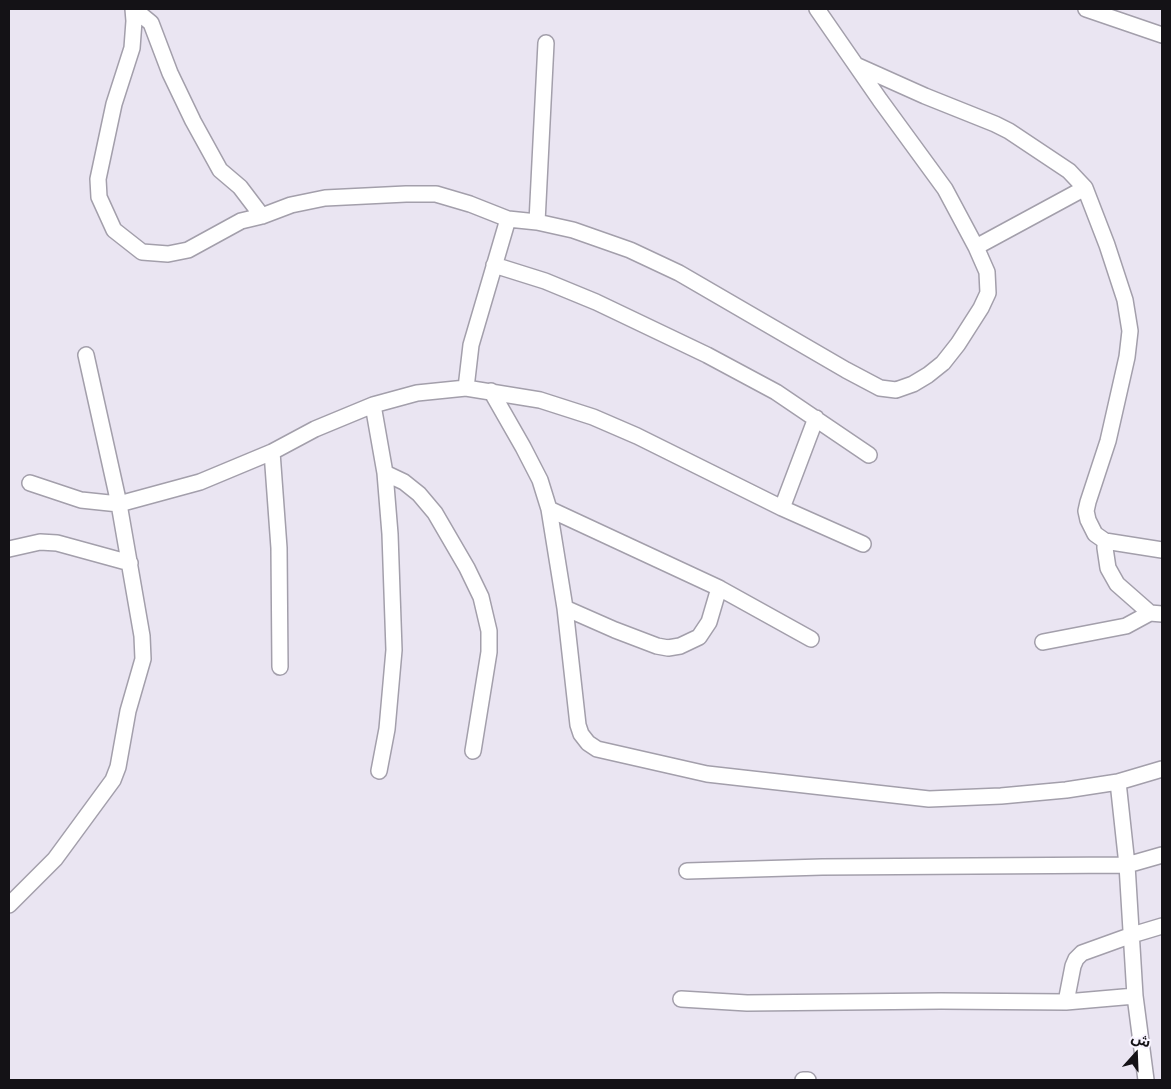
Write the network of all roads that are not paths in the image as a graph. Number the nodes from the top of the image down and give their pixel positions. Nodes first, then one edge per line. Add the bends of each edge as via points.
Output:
1 (134, 9) edge
2 (817, 9) edge
3 (1086, 9) edge
4 (1162, 35) edge
5 (546, 44) dead end
6 (858, 66) junction
7 (1085, 188) junction
8 (262, 216) junction
9 (508, 219) junction
10 (537, 222) junction
11 (976, 247) junction
12 (494, 265) junction
13 (86, 356) dead end
14 (466, 388) junction
15 (491, 391) junction
16 (373, 405) junction
17 (816, 418) junction
18 (272, 452) junction
19 (869, 455) dead end
20 (385, 473) junction
21 (30, 483) dead end
22 (119, 504) junction
23 (782, 508) junction
24 (549, 509) junction
25 (1105, 541) junction
26 (863, 544) dead end
27 (9, 548) edge
28 (1162, 550) edge
29 (130, 563) junction
30 (719, 588) junction
31 (565, 608) junction
32 (1156, 614) edge
33 (811, 639) dead end
34 (1043, 642) dead end
35 (280, 667) dead end
36 (473, 751) dead end
37 (1162, 769) edge
38 (379, 771) dead end
39 (1118, 782) junction
40 (1162, 855) edge
41 (1127, 865) junction
42 (687, 871) dead end
43 (9, 905) edge
44 (1162, 926) edge
45 (1132, 934) junction
46 (1135, 996) junction
47 (681, 1000) dead end
48 (1066, 1002) junction
49 (803, 1080) edge
50 (808, 1080) edge
51 (1146, 1080) edge

1 - 8 street via 151,23 170,73 220,170 240,186
1 - 8 street via 132,48 114,104 98,179 99,197 114,230 142,252 168,254 188,250 242,221
2 - 6 street
3 - 4 street
5 - 10 street
6 - 7 street via 995,124 1069,171
6 - 11 street via 945,188
7 - 11 street
7 - 25 street via 1125,300 1130,331 1108,441 1086,511 1095,534
8 - 9 street via 324,198 436,194
9 - 10 street
9 - 12 street
10 - 11 street via 573,230 630,250 679,273 854,375 880,388 896,390 913,384 943,363 981,308 988,293 987,272
12 - 14 street via 471,345
12 - 17 street via 553,284 654,329 707,355
13 - 22 street
14 - 15 street
14 - 16 street via 418,393
15 - 23 street via 540,400 593,417
15 - 24 street via 528,455
16 - 18 street via 315,429
16 - 20 street
17 - 19 street
17 - 23 street
18 - 22 street via 200,482
18 - 35 street
20 - 36 street via 412,488 435,513 480,596 489,631 489,652
20 - 38 street via 394,650 387,729
21 - 22 street via 81,500
22 - 29 street
23 - 26 street
24 - 30 street
24 - 31 street
25 - 28 street
25 - 32 street via 1108,568 1117,584
27 - 29 street via 40,542 57,543
29 - 43 street via 144,647 118,767 113,780 69,842
30 - 31 street via 708,622 698,637 668,648
30 - 33 street
31 - 39 street via 578,725 588,743 597,749 707,774 929,799 1001,796
32 - 34 street via 1126,626
37 - 39 street
39 - 41 street
40 - 41 street
41 - 42 street via 840,866
41 - 45 street
44 - 45 street
45 - 46 street
45 - 48 street via 1076,959
46 - 48 street
46 - 51 street
47 - 48 street
49 - 50 street

